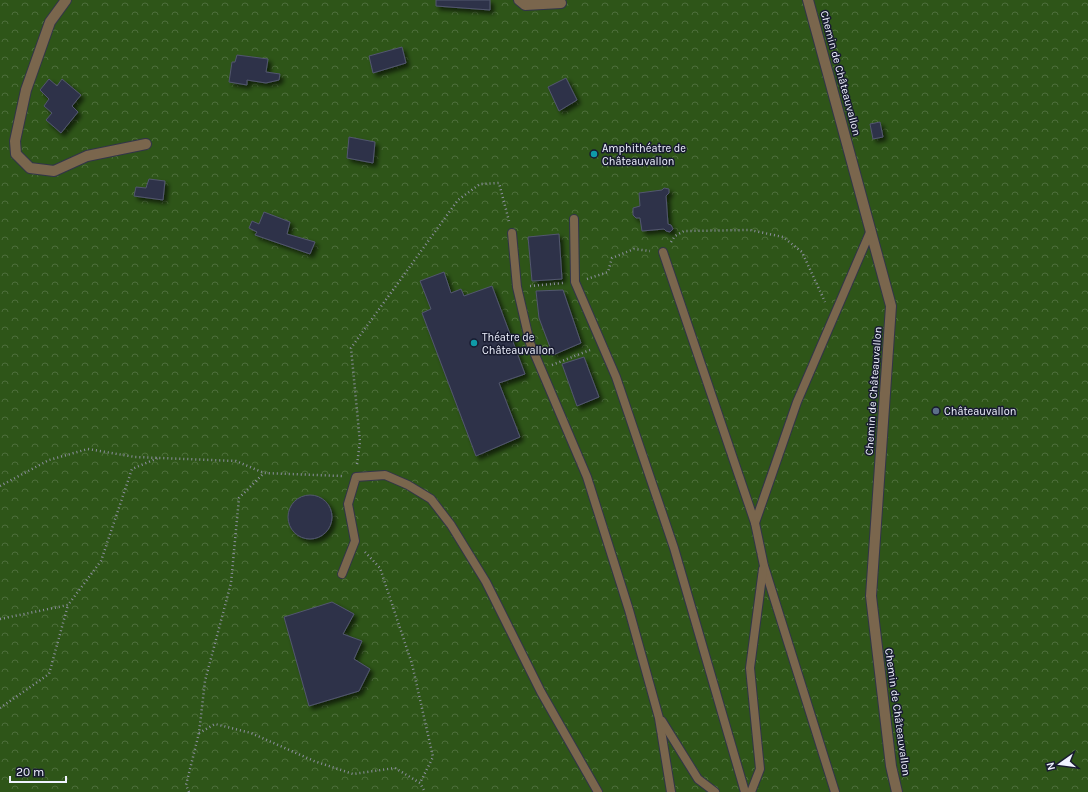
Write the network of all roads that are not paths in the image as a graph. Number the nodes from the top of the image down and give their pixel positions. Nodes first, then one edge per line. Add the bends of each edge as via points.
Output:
1 (66, 0) edge
2 (518, 0) edge
3 (808, 0) edge
4 (561, 3) dead end
5 (146, 144) dead end
6 (574, 219) dead end
7 (871, 230) junction
8 (512, 233) road end
9 (663, 252) road end
10 (755, 523) junction
11 (764, 566) junction
12 (342, 574) dead end
13 (659, 718) junction
14 (598, 792) edge
15 (671, 792) edge
16 (715, 792) edge
17 (745, 792) edge
18 (751, 792) edge
19 (835, 792) edge
20 (897, 792) edge

1 - 5 street via 50,22 26,90 15,141 16,154 30,168 54,171 88,156
2 - 4 street via 525,5
3 - 7 street, Chemin de Châteauvallon
6 - 17 lane via 575,282 616,377 674,548
7 - 10 lane via 797,402
7 - 20 street, Chemin de Châteauvallon via 891,306 871,596 891,766
8 - 13 lane via 517,288 530,343 587,477 629,610
9 - 10 lane
10 - 11 lane
11 - 18 lane via 750,668 760,769
11 - 19 lane
12 - 14 lane via 355,541 348,504 356,477 385,475 431,499 451,525 486,582 541,692
13 - 15 lane
13 - 16 lane via 698,779

